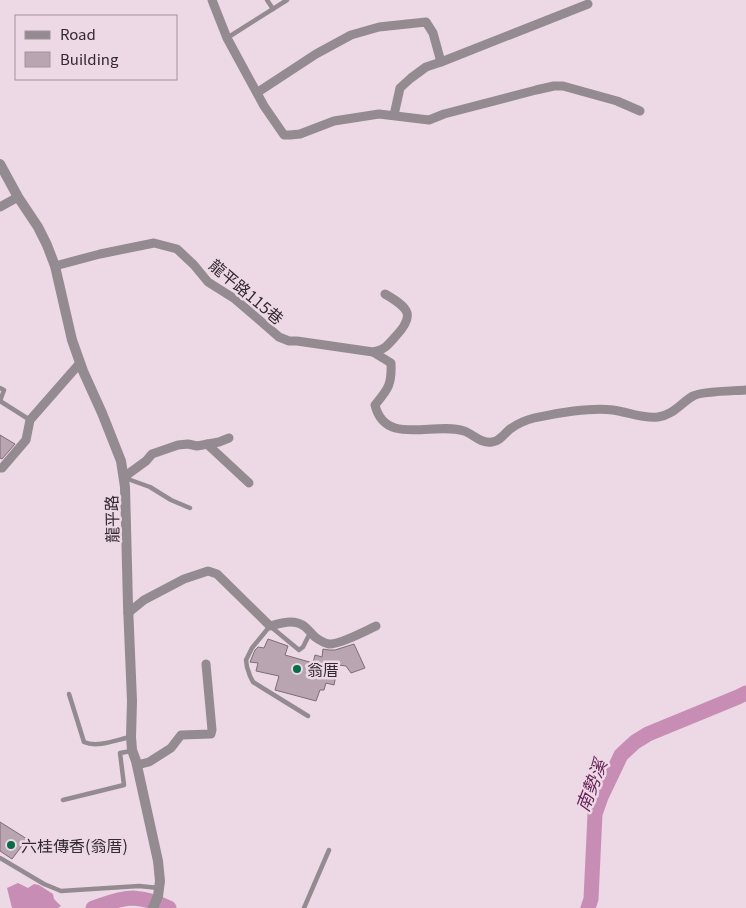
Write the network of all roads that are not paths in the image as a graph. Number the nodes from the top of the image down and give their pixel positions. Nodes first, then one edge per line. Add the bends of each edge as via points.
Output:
1 (212, 0) edge
2 (267, 0) edge
3 (287, 0) edge
4 (588, 4) dead end
5 (273, 9) junction
6 (227, 38) junction
7 (441, 62) junction
8 (258, 92) junction
9 (640, 111) dead end
10 (394, 115) junction
11 (0, 164) edge
12 (18, 197) junction
13 (0, 207) edge
14 (54, 266) junction
15 (385, 294) dead end
16 (372, 352) junction
17 (80, 363) junction
18 (0, 388) edge
19 (746, 390) edge
20 (0, 401) edge
21 (30, 420) junction
22 (229, 438) dead end
23 (207, 444) junction
24 (0, 468) edge
25 (124, 478) junction
26 (249, 483) dead end
27 (190, 508) dead end
28 (128, 613) junction
29 (270, 626) junction
30 (376, 626) dead end
31 (310, 633) junction
32 (206, 664) dead end
33 (69, 694) dead end
34 (308, 716) dead end
35 (131, 737) junction
36 (132, 750) junction
37 (137, 765) junction
38 (64, 800) dead end
39 (328, 850) dead end
40 (0, 858) edge
41 (158, 892) junction
42 (153, 908) edge
43 (304, 908) edge

1 - 6 street
2 - 5 lane
3 - 5 lane
4 - 7 street
5 - 6 lane
6 - 8 street
7 - 8 street via 433,33 426,22 379,27 351,35
7 - 10 street via 426,67 400,88
8 - 10 street via 284,135 300,134 334,120
9 - 10 street via 617,101 554,86 429,120
11 - 12 street, 龍平路
12 - 13 street
12 - 14 street, 龍平路 via 47,245
14 - 16 street, 龍平路115巷 via 154,243 177,249 208,282 235,299 279,337 289,342
14 - 17 street, 龍平路
15 - 16 street via 401,303 408,313 407,324 383,350
16 - 19 street via 391,363 392,378 375,405 377,414 387,425 398,429 464,431 492,442 525,420 588,409 658,417 674,411 694,395
17 - 21 street
17 - 25 street, 龍平路 via 121,461
18 - 20 lane via 4,390
20 - 21 lane
21 - 24 street via 26,440
22 - 23 street
23 - 25 street via 178,445 152,454
23 - 26 street
25 - 27 lane via 150,487
25 - 28 street, 龍平路
28 - 29 street via 144,600 184,579 208,571 217,574
28 - 35 street, 龍平路
29 - 31 street via 294,622 303,625
29 - 31 lane via 300,650
29 - 34 lane via 246,660 250,676 260,687
30 - 31 street via 328,644
32 - 37 street via 211,734 181,735 171,748 149,762
33 - 35 lane via 84,742 97,744
35 - 36 street, 龍平路
36 - 37 street, 龍平路
36 - 38 lane via 120,753 124,785
37 - 41 street, 龍平路 via 158,862
39 - 43 lane
40 - 41 lane via 61,891 139,886
41 - 42 street

